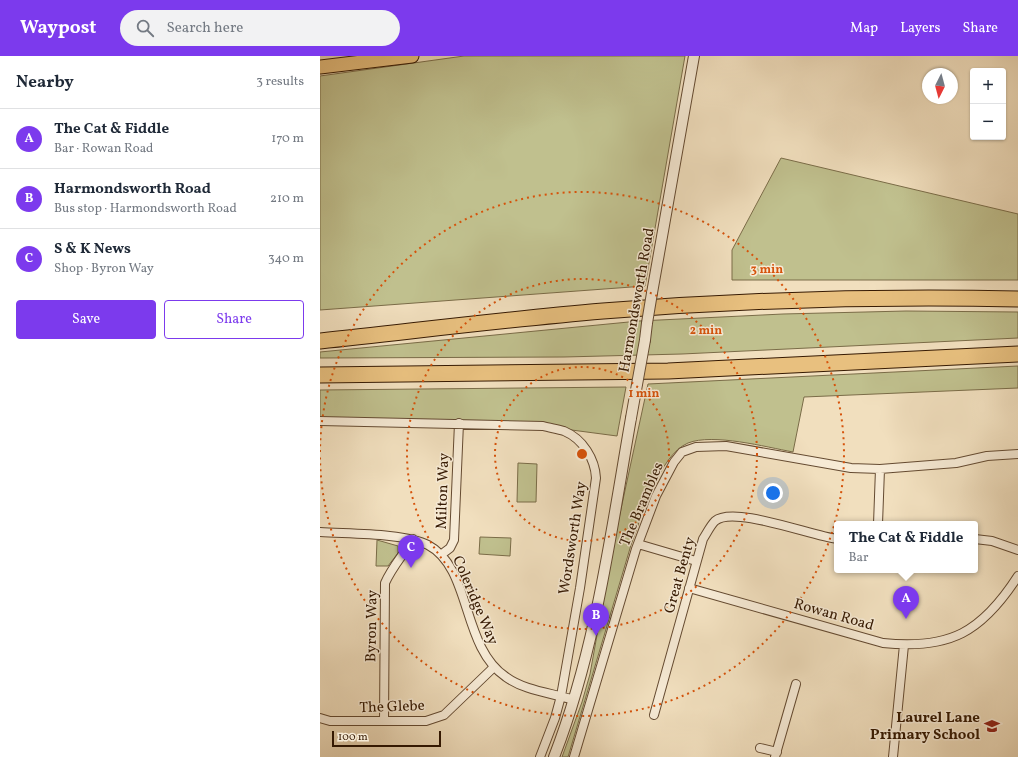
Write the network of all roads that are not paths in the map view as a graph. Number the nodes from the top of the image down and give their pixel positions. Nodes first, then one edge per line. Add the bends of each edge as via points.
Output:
1 (412, 56) edge
2 (694, 56) edge
3 (320, 67) edge
4 (1018, 299) edge
5 (320, 340) edge
6 (1018, 354) edge
7 (320, 375) edge
8 (320, 421) edge
9 (459, 423) junction
10 (1018, 454) edge
11 (880, 469) junction
12 (878, 521) edge
13 (320, 532) edge
14 (413, 539) junction
15 (834, 539) edge
16 (978, 539) edge
17 (638, 544) junction
18 (1018, 550) edge
19 (442, 554) junction
20 (696, 561) junction
21 (1017, 579) edge
22 (689, 588) junction
23 (904, 645) junction
24 (493, 668) junction
25 (796, 684) dead end
26 (561, 696) junction
27 (574, 700) junction
28 (654, 715) dead end
29 (320, 718) edge
30 (384, 721) junction
31 (760, 748) dead end
32 (776, 754) edge
33 (540, 757) edge
34 (554, 757) edge
35 (574, 757) edge
36 (894, 757) edge

1 - 3 main road
2 - 27 street, Harmondsworth Road, bridge via 600,594
4 - 5 highway via 826,300 671,307 514,319
6 - 7 highway via 668,371
8 - 9 street, Wordsworth Way
9 - 19 street, Milton Way via 454,540 450,548
9 - 26 street, Wordsworth Way via 543,426 564,431 575,437 583,446 594,465 596,478
10 - 11 street, The Brambles via 987,456 956,463
11 - 12 street
11 - 17 street, The Brambles via 851,468 726,446 689,449 682,452 674,462 656,496
13 - 14 street, Coleridge Way
14 - 19 street, Coleridge Way via 429,545
14 - 30 street, Byron Way via 385,583
15 - 20 street, Great Benty via 742,516 726,516 716,521 703,539
16 - 18 street via 992,541
17 - 20 street
17 - 35 street, The Brambles
19 - 24 street, Coleridge Way via 456,581 481,651
20 - 22 street, Great Benty
21 - 23 street, Rowan Road via 993,611 978,625 934,643
22 - 23 street, Rowan Road via 883,643
22 - 28 street, Great Benty
23 - 36 street
24 - 26 street, Coleridge Way via 513,682
24 - 30 street, The Glebe via 444,715 426,721
25 - 32 street
26 - 27 street, Coleridge Way
26 - 33 street, Wordsworth Way
27 - 34 street, Harmondsworth Road
29 - 30 street, The Glebe via 330,721
31 - 32 street

